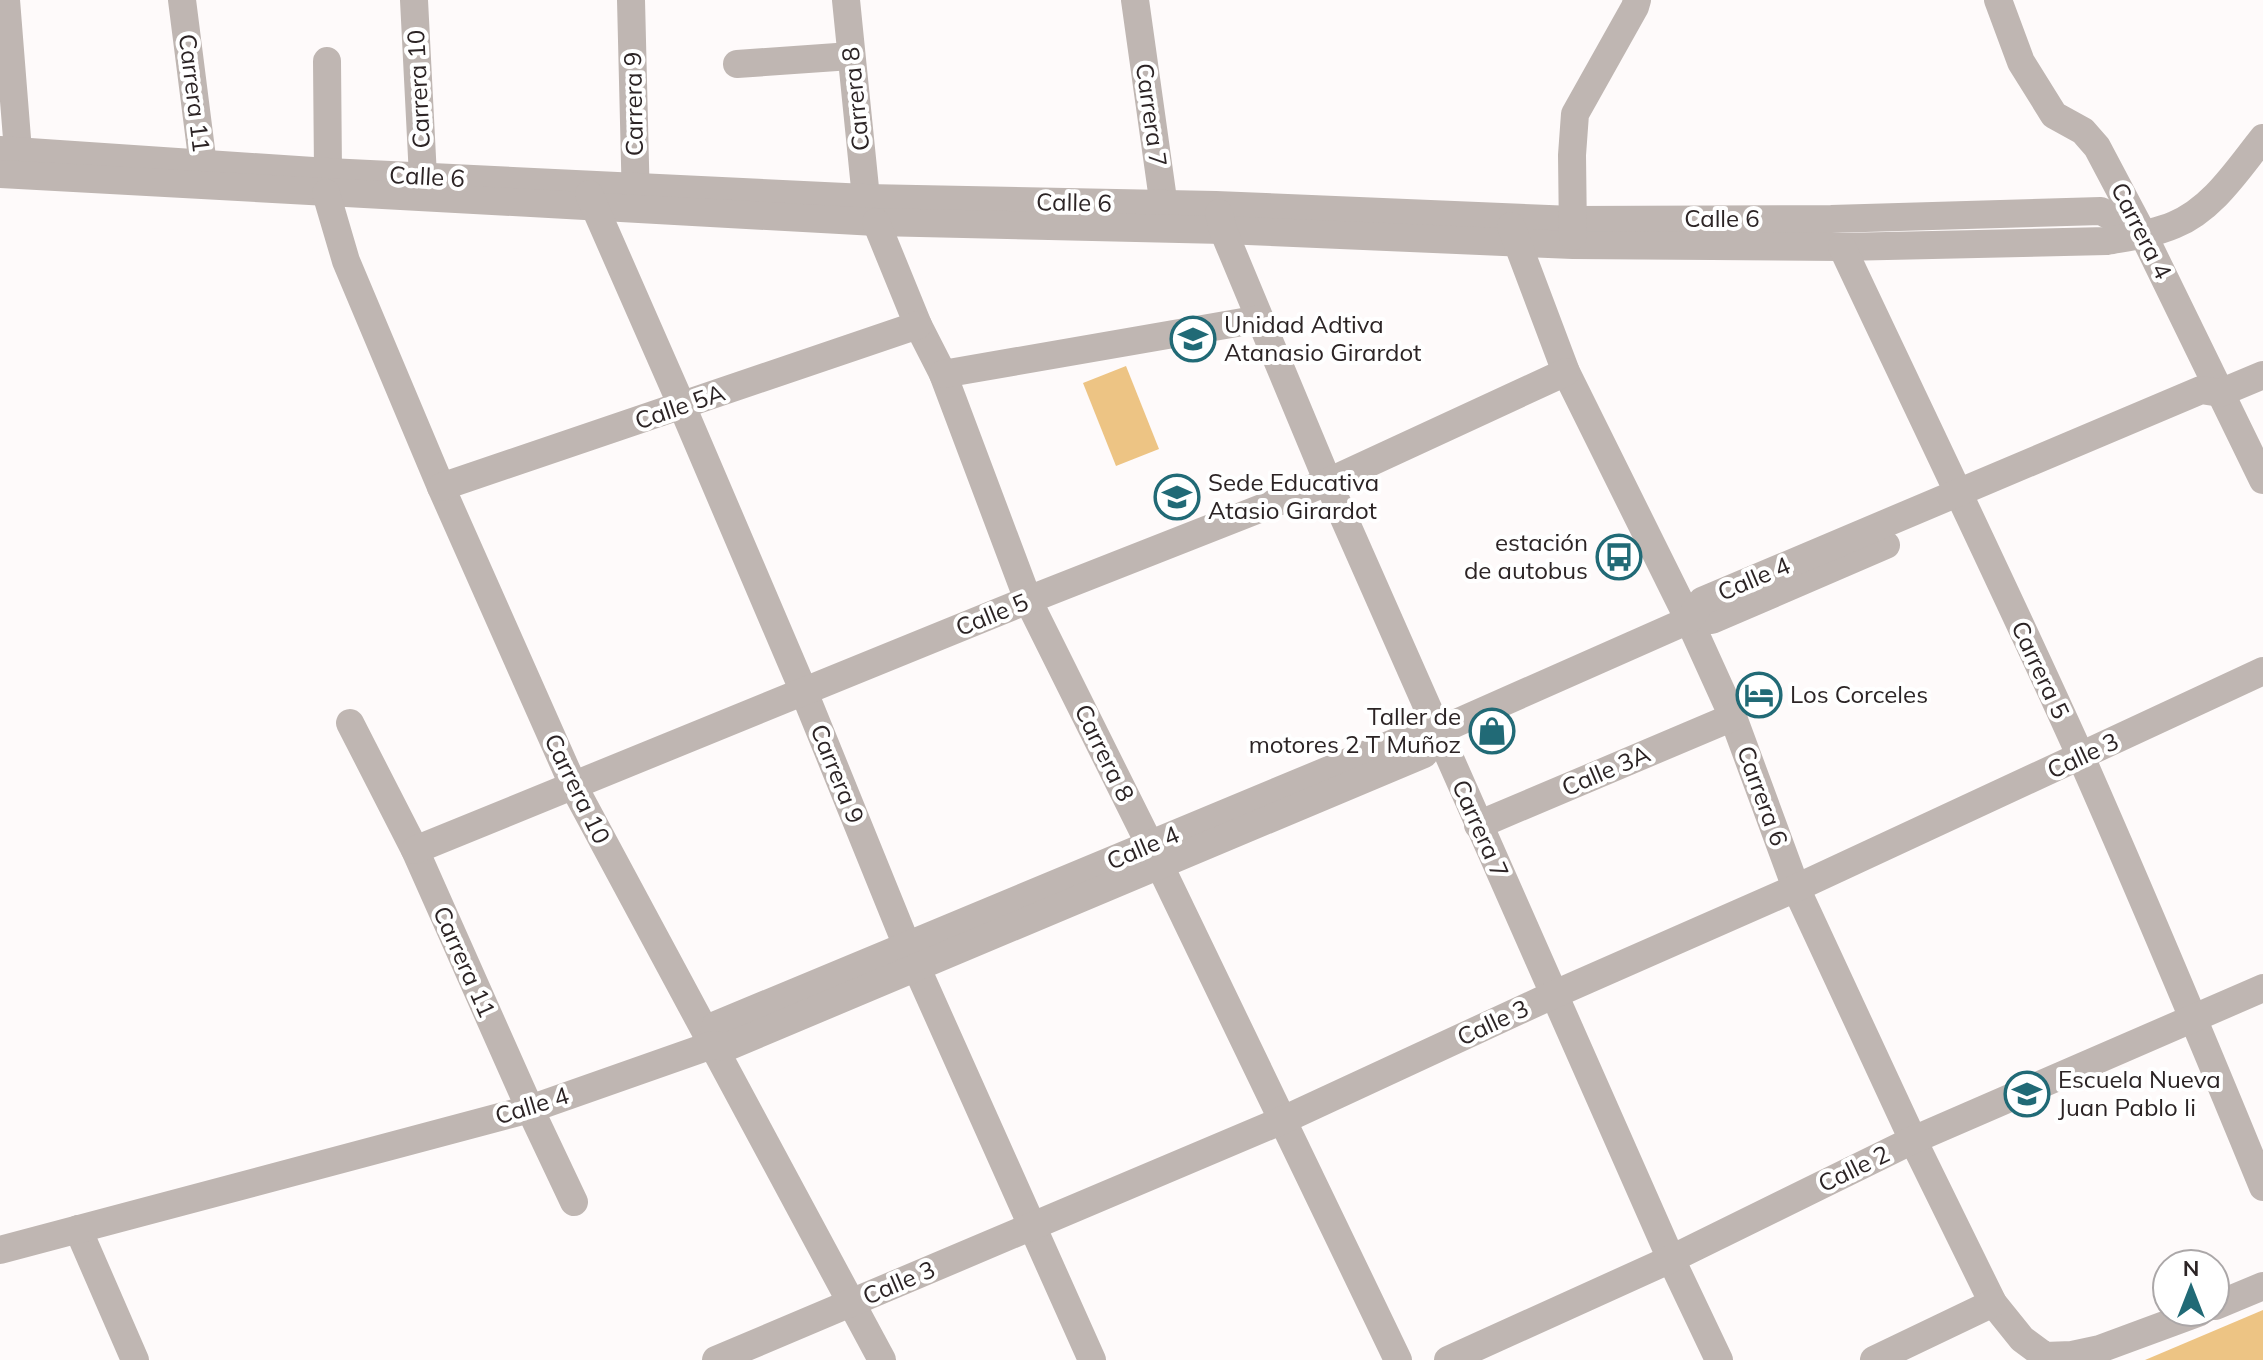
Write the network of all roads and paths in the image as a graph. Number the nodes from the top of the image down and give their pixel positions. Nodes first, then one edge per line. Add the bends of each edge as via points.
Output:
1 (6, 0) edge
2 (182, 0) edge
3 (414, 0) edge
4 (631, 0) edge
5 (846, 0) edge
6 (1135, 0) edge
7 (1637, 0) edge
8 (1998, 0) edge
9 (851, 56) junction
10 (327, 61) dead end
11 (737, 64) dead end
12 (2263, 138) edge
13 (9, 150) edge
14 (0, 174) edge
15 (205, 175) junction
16 (423, 177) junction
17 (327, 182) junction
18 (590, 197) junction
19 (636, 198) junction
20 (871, 210) junction
21 (1166, 217) junction
22 (1220, 218) junction
23 (1513, 230) junction
24 (1573, 232) junction
25 (2143, 234) junction
26 (1842, 247) junction
27 (1260, 319) junction
28 (918, 325) junction
29 (1566, 372) junction
30 (943, 374) junction
31 (2263, 375) edge
32 (2220, 393) junction
33 (682, 406) junction
34 (2263, 480) edge
35 (1328, 482) junction
36 (441, 487) junction
37 (1963, 501) junction
38 (1028, 600) junction
39 (1689, 620) junction
40 (2263, 671) edge
41 (804, 692) junction
42 (1733, 717) junction
43 (350, 723) dead end
44 (1438, 731) junction
45 (2081, 757) junction
46 (574, 787) junction
47 (1478, 825) junction
48 (415, 850) junction
49 (1155, 855) junction
50 (1796, 888) junction
51 (912, 957) junction
52 (2263, 988) edge
53 (1555, 994) junction
54 (2194, 1019) junction
55 (712, 1045) junction
56 (530, 1109) junction
57 (1283, 1120) junction
58 (1913, 1140) junction
59 (2263, 1187) edge
60 (574, 1202) dead end
61 (1031, 1226) junction
62 (78, 1229) junction
63 (0, 1250) edge
64 (1671, 1259) junction
65 (2263, 1286) edge
66 (2231, 1299) edge
67 (1993, 1303) junction
68 (850, 1304) junction
69 (2157, 1328) edge
70 (135, 1360) edge
71 (716, 1360) edge
72 (882, 1360) edge
73 (1092, 1360) edge
74 (1398, 1360) edge
75 (1448, 1360) edge
76 (1719, 1360) edge
77 (1874, 1360) edge

1 - 13 street
2 - 15 street, Carrera 11
3 - 16 street, Carrera 10
4 - 19 street, Carrera 9
5 - 9 street, Carrera 8
6 - 21 street, Carrera 7
7 - 24 street via 1575,114
8 - 25 street, Carrera 4 via 2021,62 2054,115 2083,131 2097,147
9 - 11 street
9 - 20 street, Carrera 8
10 - 17 street, Carrera 10
12 - 25 street, Calle 6 via 2213,199 2176,225
13 - 15 street, Calle 6
14 - 15 street, Calle 6
15 - 17 street, Calle 6
16 - 17 street, Calle 6
16 - 18 street, Calle 6
17 - 18 street, Calle 6
17 - 36 street, Carrera 10 via 346,261
18 - 19 street, Calle 6
18 - 33 street, Carrera 9
19 - 20 street, Calle 6
20 - 21 street, Calle 6
20 - 28 street, Carrera 8
21 - 22 street, Calle 6
22 - 23 street, Calle 6
22 - 27 street, Carrera 7
23 - 24 street, Calle 6
23 - 29 street, Carrera 6
24 - 25 street, Calle 6 via 2101,211
24 - 26 street, Calle 6
25 - 26 street, Calle 6 via 2107,241
25 - 32 street, Carrera 4
26 - 37 street, Carrera 5
27 - 30 street
27 - 35 street, Carrera 7
28 - 30 street, Carrera 8
28 - 33 street, Calle 5A
29 - 35 street, Calle 5
29 - 39 street, Carrera 6
30 - 38 street, Carrera 8
31 - 32 street, Calle 4
32 - 34 street, Carrera 4
32 - 37 street, Calle 4 via 2201,390
33 - 36 street, Calle 5A
33 - 41 street, Carrera 9
35 - 38 street, Calle 5
35 - 44 street, Carrera 7
36 - 46 street, Carrera 10
37 - 39 street, Calle 4 via 1702,601
37 - 45 street, Carrera 5
38 - 41 street, Calle 5
38 - 49 street, Carrera 8
39 - 42 street, Carrera 6
39 - 44 street, Calle 4
40 - 45 street, Calle 3
41 - 46 street, Calle 5
41 - 51 street, Carrera 9
42 - 47 street, Calle 3A
42 - 50 street, Carrera 6
43 - 48 street, Carrera 11
44 - 47 street, Carrera 7
44 - 49 street, Calle 4 via 1424,754
45 - 50 street, Calle 3
45 - 54 street, Carrera 5
46 - 48 street, Calle 5
46 - 55 street, Carrera 10
47 - 53 street, Carrera 7
48 - 56 street, Carrera 11
49 - 51 street, Calle 4
49 - 57 street, Carrera 8
50 - 53 street, Calle 3
50 - 58 street, Carrera 6
51 - 55 street, Calle 4 via 716,1025
51 - 61 street, Carrera 9
52 - 54 street, Calle 2
53 - 57 street, Calle 3
53 - 64 street, Carrera 7
54 - 58 street, Calle 2
54 - 59 street, Carrera 5
55 - 56 street, Calle 4
55 - 68 street, Carrera 10
56 - 60 street, Carrera 11
56 - 62 street, Calle 4
57 - 61 street, Calle 3
57 - 74 street, Carrera 8
58 - 64 street, Calle 2
58 - 67 street, Carrera 6
61 - 68 street, Calle 3
61 - 73 street, Carrera 9
62 - 63 street, Calle 4
62 - 70 street
64 - 75 street, Calle 2
64 - 76 street, Carrera 7
65 - 66 street
67 - 69 street, Carrera 6 via 2022,1339 2045,1356 2100,1349
67 - 77 street
68 - 71 street, Calle 3
68 - 72 street, Carrera 10

